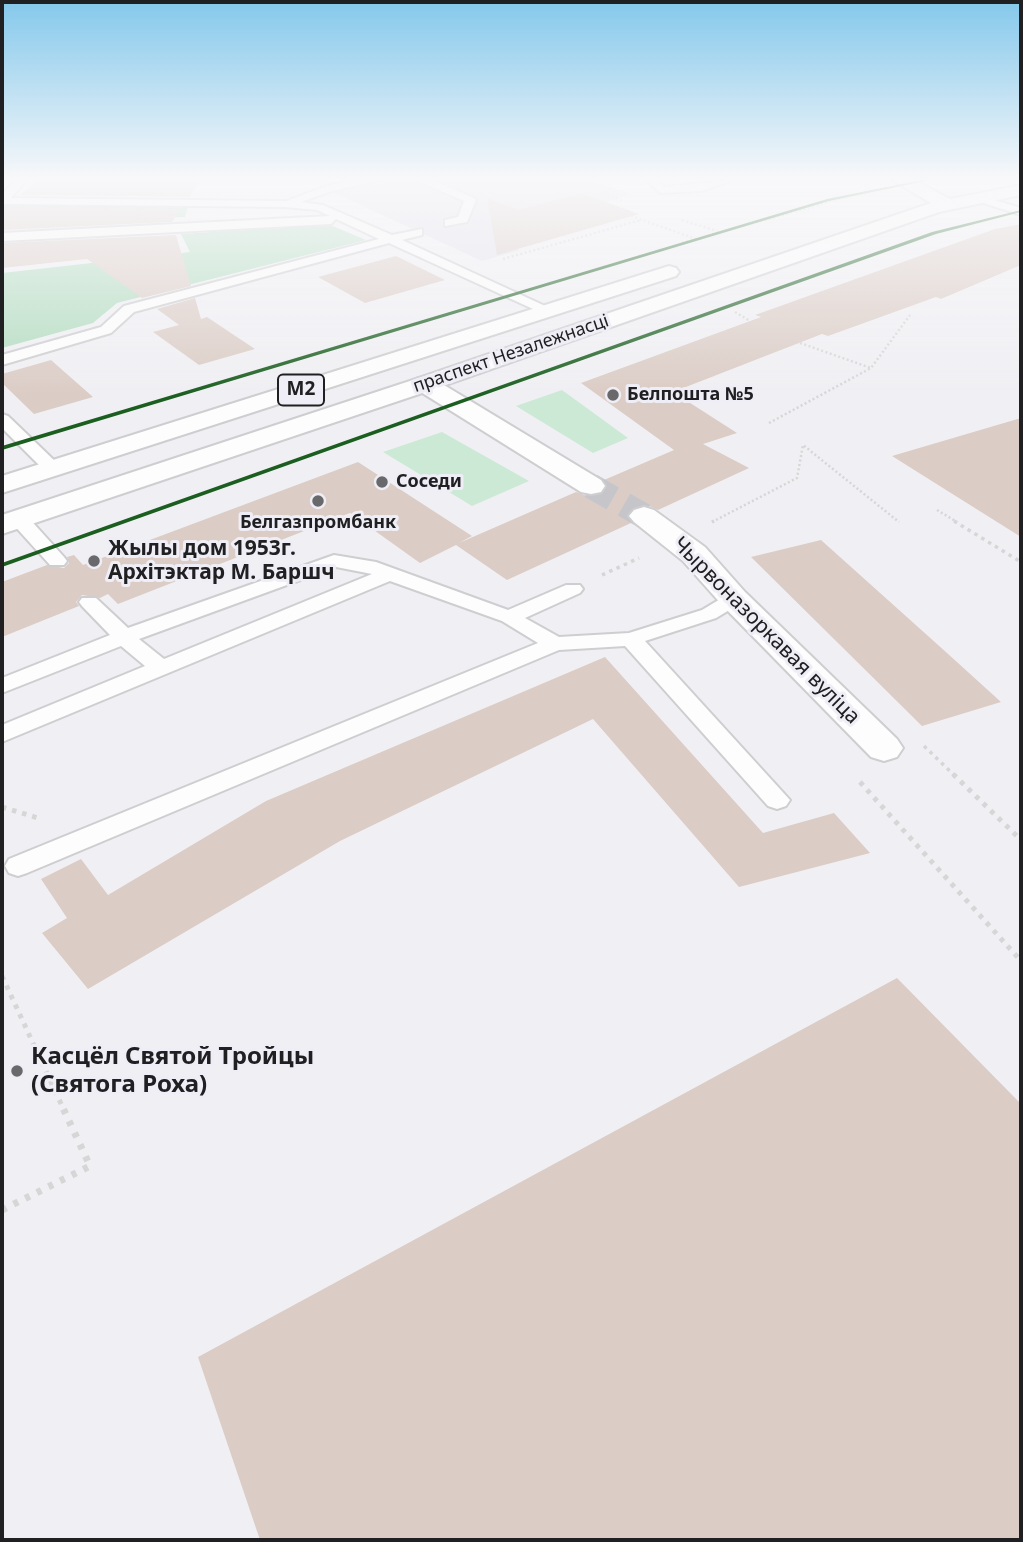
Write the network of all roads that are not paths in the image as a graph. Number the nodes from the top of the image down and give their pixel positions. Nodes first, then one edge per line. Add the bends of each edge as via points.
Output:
1 (346, 252) edge
2 (419, 252) edge
3 (811, 252) edge
4 (692, 265) dead end
5 (549, 311) junction
6 (2, 360) edge
7 (425, 384) junction
8 (2, 419) edge
9 (53, 469) junction
10 (2, 485) edge
11 (592, 486) tunnel mouth
12 (644, 516) tunnel mouth
13 (11, 522) edge
14 (57, 561) dead end
15 (391, 573) junction
16 (573, 589) road end
17 (734, 600) junction
18 (89, 602) dead end
19 (509, 617) junction
20 (124, 637) junction
21 (631, 639) junction
22 (555, 644) junction
23 (161, 668) junction
24 (2, 686) edge
25 (2, 734) edge
26 (884, 748) dead end
27 (777, 800) dead end
28 (18, 866) dead end

1 - 6 lane via 129,309 106,330
2 - 5 lane
3 - 7 main road, праспект Незалежнасці / М2
4 - 5 main road, праспект Незалежнасці / М2
5 - 9 main road, праспект Незалежнасці / М2
7 - 11 main road
7 - 13 main road, праспект Незалежнасці / М2
8 - 9 lane
9 - 10 main road, праспект Незалежнасці / М2
12 - 17 main road, Чырвоназоркавая вуліца via 694,554
13 - 14 lane
15 - 19 lane
15 - 20 lane via 352,561 334,561
15 - 23 lane
16 - 19 lane
17 - 21 lane via 709,614
17 - 26 main road, Чырвоназоркавая вуліца
18 - 20 lane
19 - 22 lane
20 - 23 lane
20 - 24 lane
21 - 22 lane
21 - 27 lane
22 - 28 lane
23 - 25 lane

